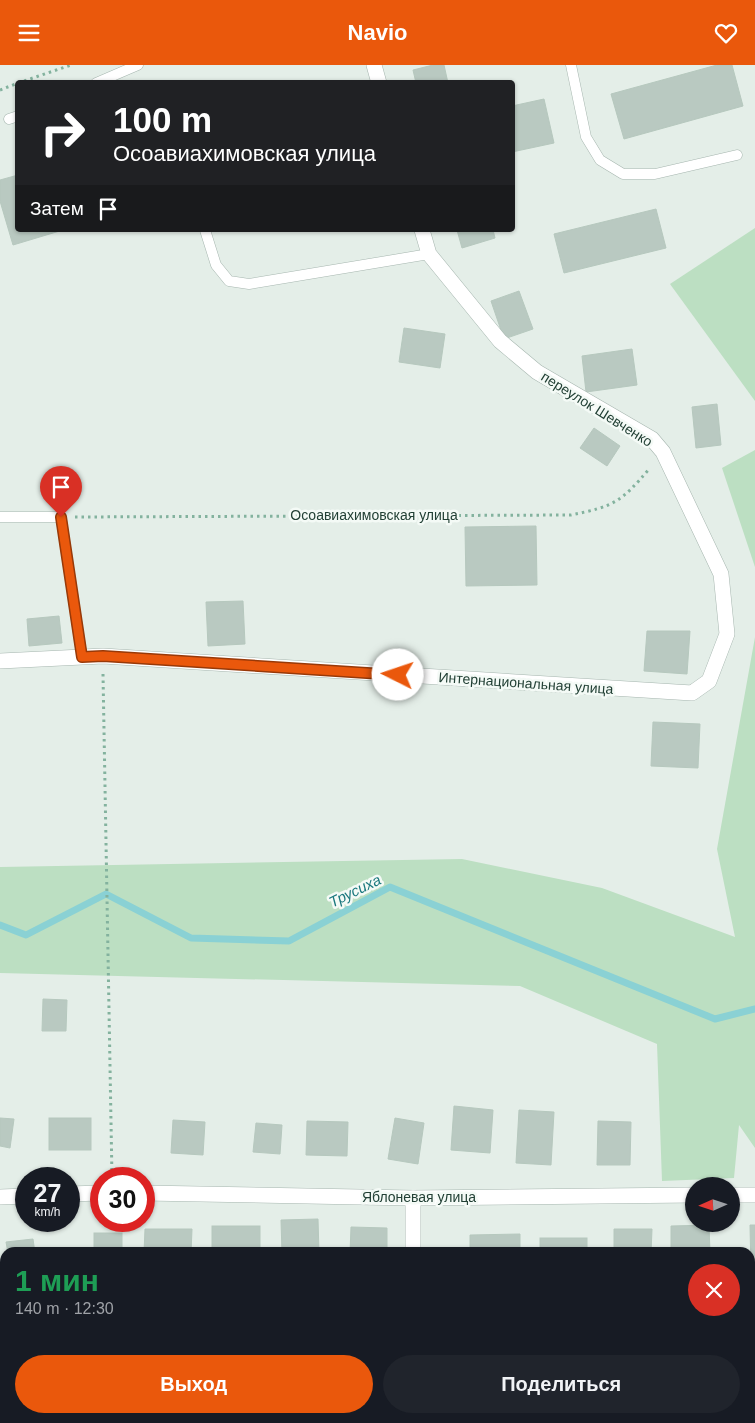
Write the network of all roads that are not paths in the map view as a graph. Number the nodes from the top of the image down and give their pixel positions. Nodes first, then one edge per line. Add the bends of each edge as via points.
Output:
1 (138, 65) edge
2 (374, 65) edge
3 (571, 65) edge
4 (103, 80) edge
5 (378, 80) edge
6 (737, 155) dead end
7 (206, 232) edge
8 (423, 232) edge
9 (428, 253) junction
10 (0, 517) edge
11 (82, 657) junction
12 (0, 661) edge
13 (692, 693) joint
14 (155, 1193) edge
15 (685, 1195) edge
16 (740, 1195) edge
17 (755, 1195) edge
18 (15, 1196) edge
19 (0, 1197) edge
20 (413, 1197) junction
21 (413, 1247) edge

1 - 4 lane
2 - 5 street
3 - 6 lane via 586,137 600,160 623,174 655,174
7 - 9 lane via 216,265 229,281 249,284
8 - 9 street, переулок Шевченко
9 - 13 street, переулок Шевченко via 500,341 537,372 652,439 663,452 721,574 727,634 709,681
10 - 11 lane via 61,517
11 - 12 street, Интернациональная улица
11 - 13 street, Интернациональная улица
14 - 20 street, Яблоневая улица
15 - 20 street, Яблоневая улица
16 - 17 street
18 - 19 street
20 - 21 street

